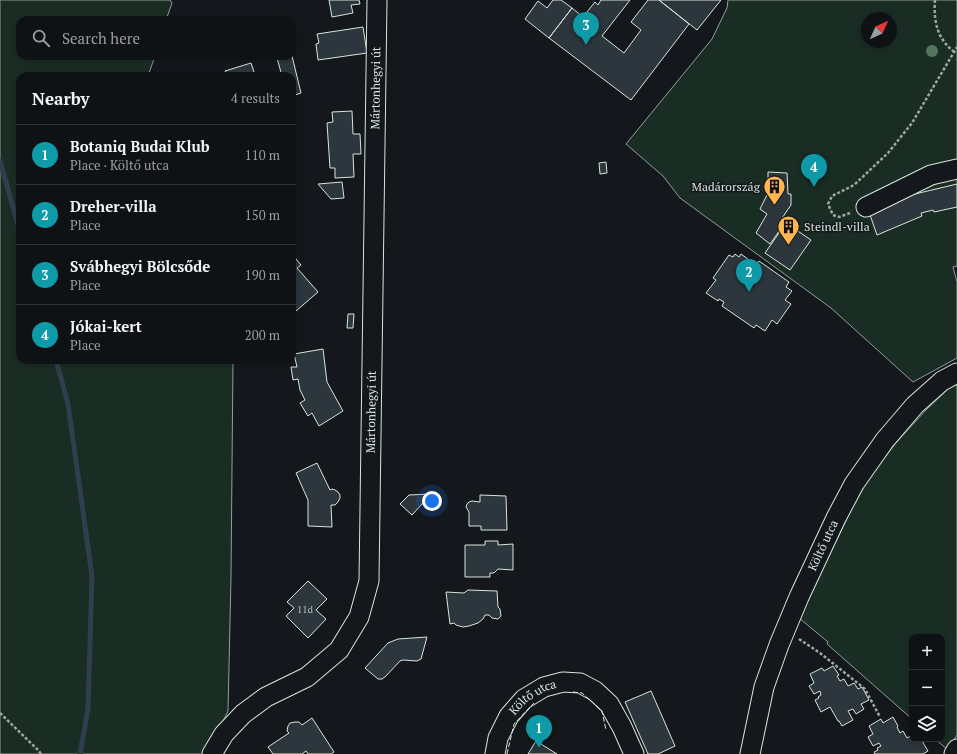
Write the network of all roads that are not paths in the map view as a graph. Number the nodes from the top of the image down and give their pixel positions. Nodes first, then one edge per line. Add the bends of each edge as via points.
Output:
1 (377, 0) edge
2 (957, 169) edge
3 (866, 207) road end
4 (957, 373) edge
5 (957, 749) edge
6 (212, 754) edge
7 (494, 754) edge
8 (634, 754) edge
9 (750, 754) edge
10 (954, 754) edge

1 - 6 street, Mártonhegyi út via 369,581 359,617 339,650 307,678 266,697 243,714 224,734
2 - 3 street via 931,175
4 - 9 street, Költő utca via 942,381 915,405 884,440 854,484 786,629 764,687
5 - 10 street
7 - 8 street, Költő utca via 498,738 509,716 524,699 544,688 563,682 580,682 609,704

